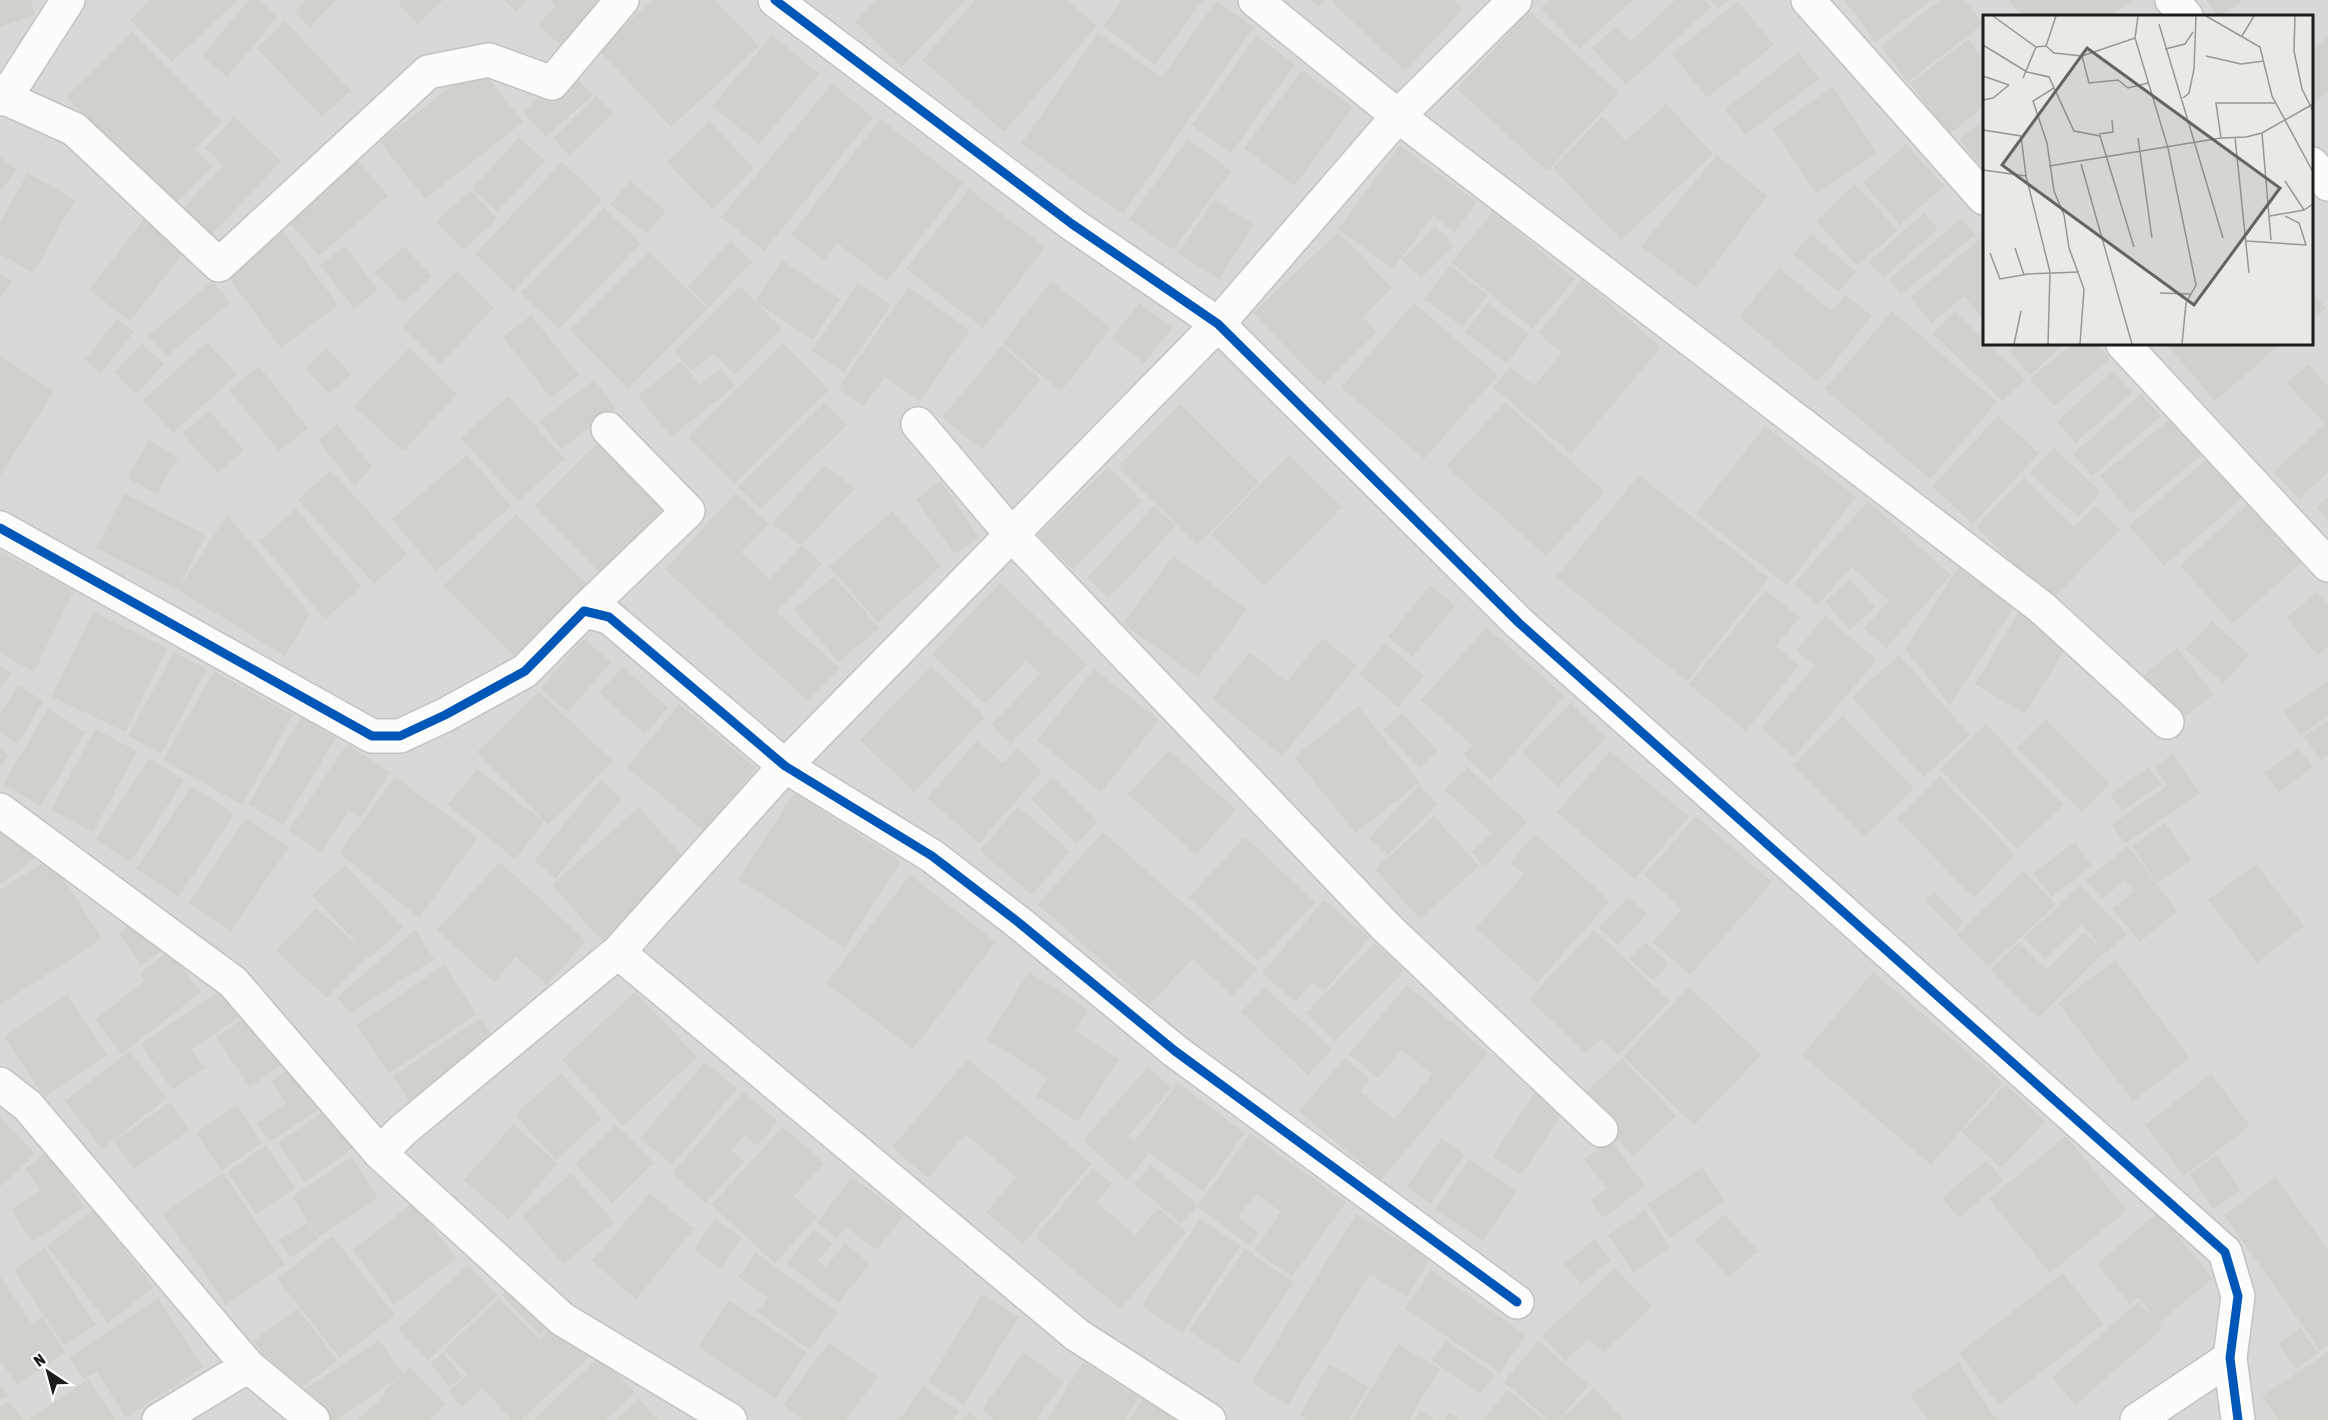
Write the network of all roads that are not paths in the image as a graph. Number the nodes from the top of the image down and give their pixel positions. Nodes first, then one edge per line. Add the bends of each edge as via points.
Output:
1 (68, 0) edge
2 (622, 0) edge
3 (775, 0) edge
4 (1255, 0) edge
5 (1515, 0) edge
6 (1808, 0) edge
7 (2172, 0) edge
8 (2185, 15) edge
9 (3, 99) edge
10 (1398, 116) junction
11 (2313, 165) edge
12 (2328, 184) edge
13 (1983, 197) edge
14 (1218, 324) junction
15 (2124, 345) edge
16 (918, 424) dead end
17 (608, 429) dead end
18 (0, 528) edge
19 (1011, 534) junction
20 (2328, 565) edge
21 (584, 611) junction
22 (2167, 722) dead end
23 (784, 766) junction
24 (0, 810) edge
25 (618, 952) junction
26 (0, 1084) edge
27 (1601, 1131) dead end
28 (380, 1153) junction
29 (1517, 1302) dead end
30 (2230, 1358) junction
31 (248, 1366) junction
32 (159, 1420) edge
33 (314, 1420) edge
34 (730, 1420) edge
35 (1209, 1420) edge
36 (2136, 1420) edge
37 (2238, 1420) edge

1 - 9 street
2 - 9 street via 552,83 489,60 428,72 219,265 74,129
3 - 14 street via 1072,224
4 - 10 street
5 - 10 street
6 - 13 street
7 - 8 street
10 - 14 street
10 - 22 street via 2041,607
11 - 12 street
14 - 19 street
14 - 30 street via 1519,623 2225,1252 2238,1296
15 - 20 street
16 - 19 street
17 - 21 street via 688,511
18 - 21 street via 372,736 400,736 525,671
19 - 23 street
19 - 27 street via 1387,928
21 - 23 street via 609,617
23 - 25 street
23 - 29 street via 932,856 1175,1051
24 - 28 street via 233,982
25 - 28 street
25 - 35 street via 1077,1335
26 - 31 street via 28,1106
28 - 34 street via 562,1319
30 - 36 street
30 - 37 street
31 - 32 street
31 - 33 street

